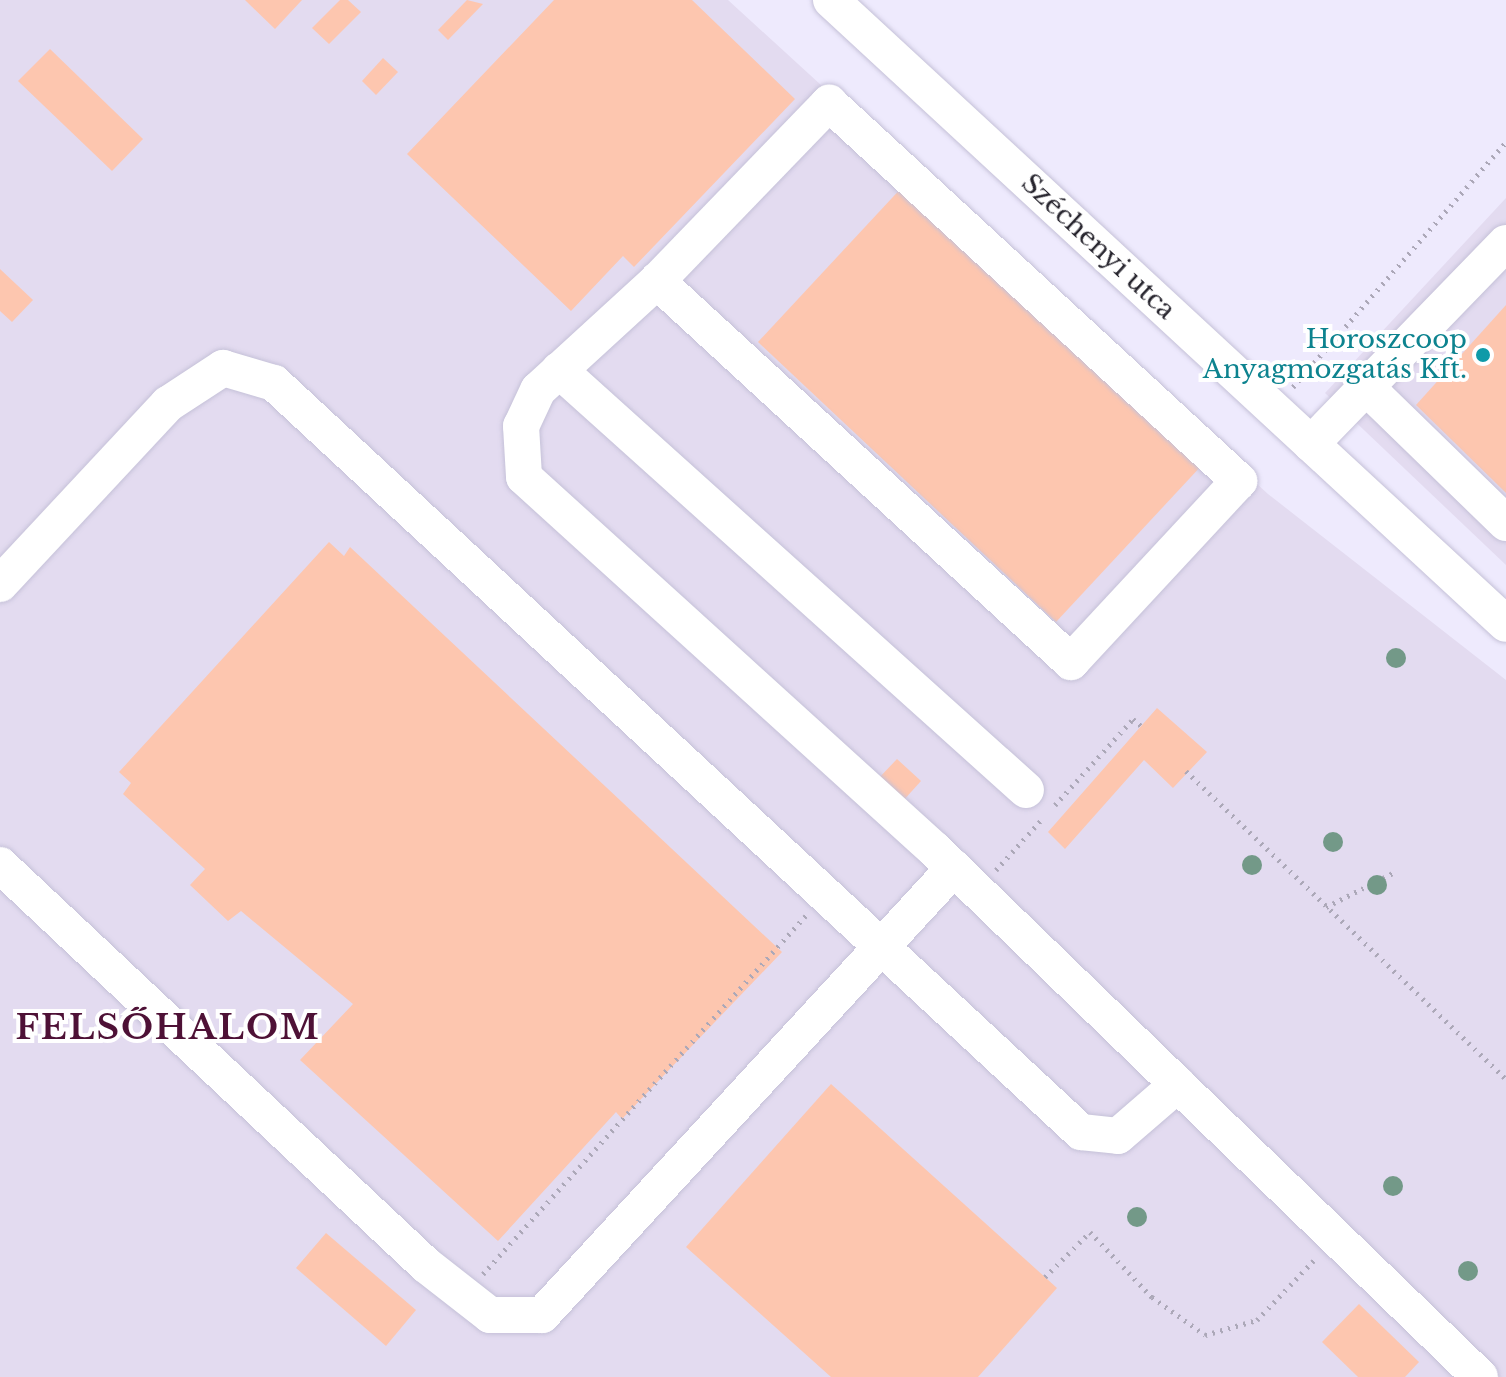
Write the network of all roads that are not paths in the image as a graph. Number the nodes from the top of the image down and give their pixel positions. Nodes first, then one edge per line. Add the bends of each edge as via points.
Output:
1 (831, 0) edge
2 (1506, 243) edge
3 (657, 281) junction
4 (559, 370) junction
5 (1366, 387) junction
6 (1311, 444) junction
7 (1506, 523) edge
8 (0, 584) edge
9 (1506, 624) edge
10 (1026, 790) dead end
11 (0, 865) edge
12 (966, 879) junction
13 (886, 946) junction
14 (1178, 1084) junction
15 (1480, 1377) edge

1 - 6 street, Széchenyi utca
2 - 5 street
3 - 3 street via 1071,662 1239,481 829,103
3 - 4 street
4 - 10 street
4 - 12 street via 538,390 521,426 524,477
5 - 6 street
5 - 7 street
6 - 9 street, Széchenyi utca
8 - 13 street via 168,404 223,368 274,383
11 - 13 street via 426,1265 490,1315 542,1315
12 - 13 street
12 - 14 street
13 - 14 street via 1081,1132 1118,1136
14 - 15 street

